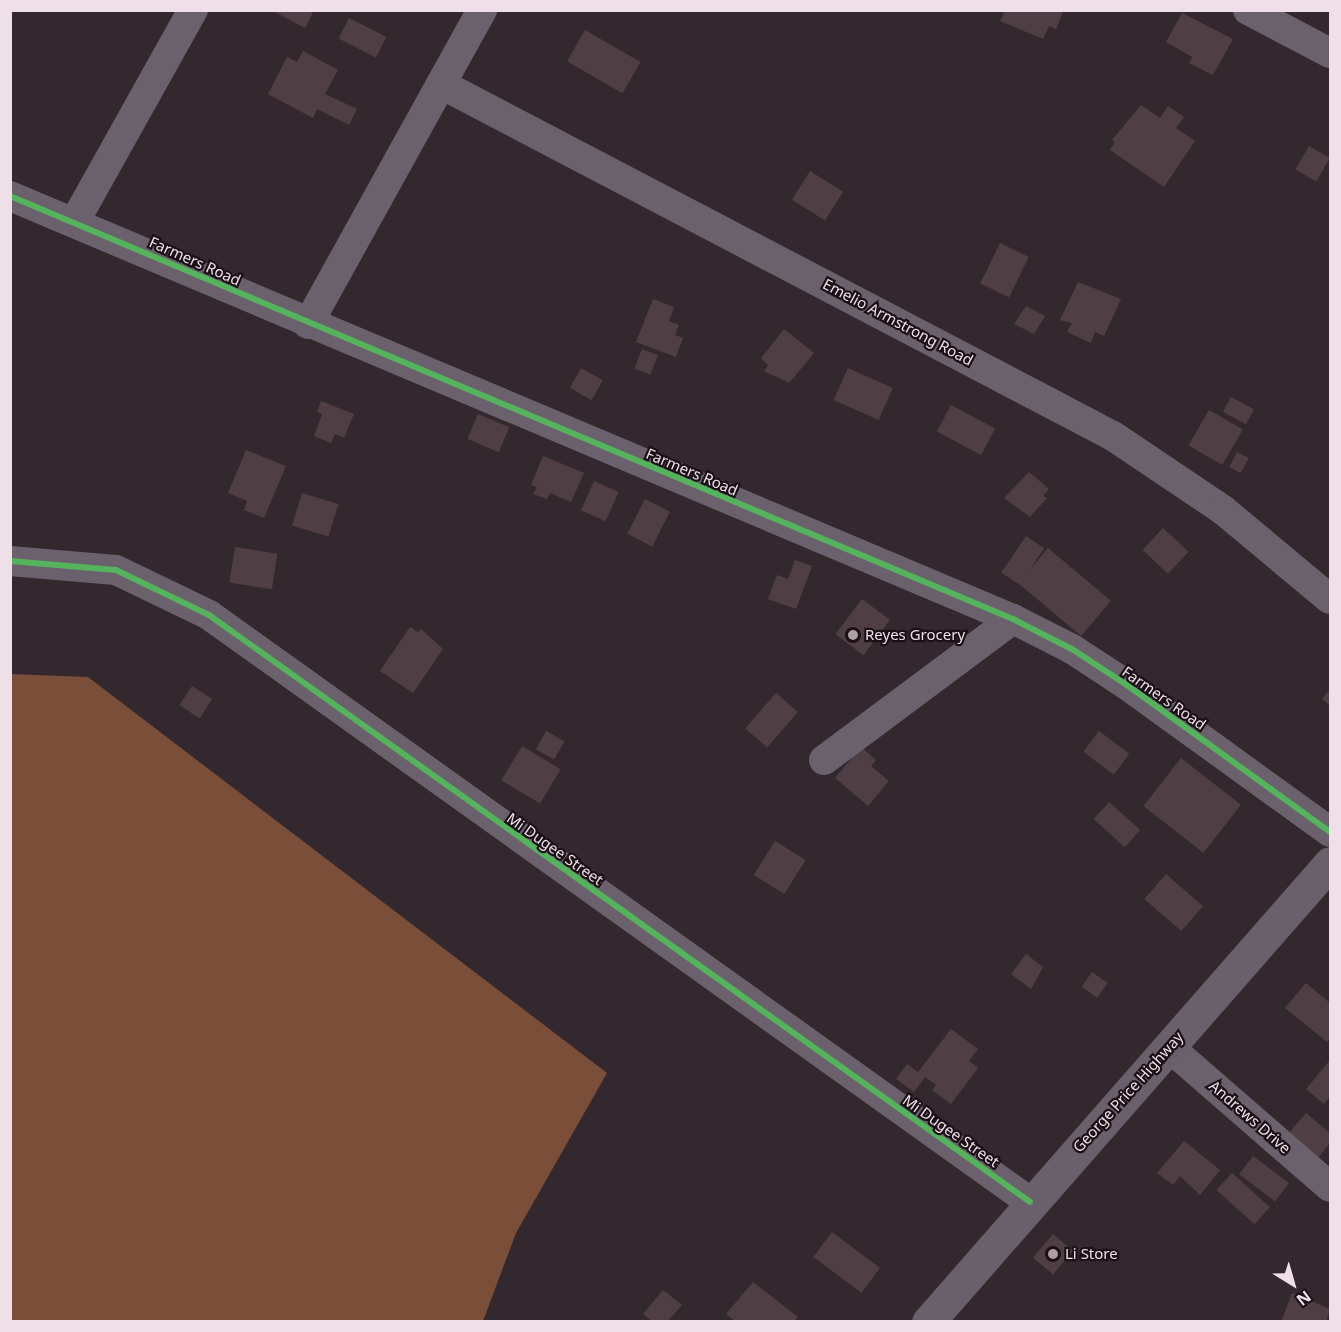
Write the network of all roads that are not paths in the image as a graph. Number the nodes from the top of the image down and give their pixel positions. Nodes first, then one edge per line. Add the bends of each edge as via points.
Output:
1 (193, 10) edge
2 (482, 10) edge
3 (1248, 10) edge
4 (1330, 53) edge
5 (441, 84) junction
6 (10, 196) edge
7 (75, 221) junction
8 (308, 324) junction
9 (10, 561) edge
10 (1330, 599) edge
11 (1013, 619) junction
12 (824, 760) dead end
13 (1330, 832) edge
14 (1330, 863) edge
15 (1169, 1047) junction
16 (1330, 1187) edge
17 (1030, 1202) junction
18 (928, 1322) edge

1 - 7 street
2 - 5 street
3 - 4 street
5 - 8 street
5 - 10 street, Emelio Armstrong Road via 1113,436 1223,510
6 - 7 street, Farmers Road
7 - 8 street, Farmers Road
8 - 11 street, Farmers Road
9 - 17 street, Mi Dugee Street via 116,570 209,615
11 - 12 street
11 - 13 street, Farmers Road via 1072,649 1127,685
14 - 15 highway, George Price Highway
15 - 16 street, Andrews Drive
15 - 17 highway, George Price Highway
17 - 18 highway, George Price Highway

